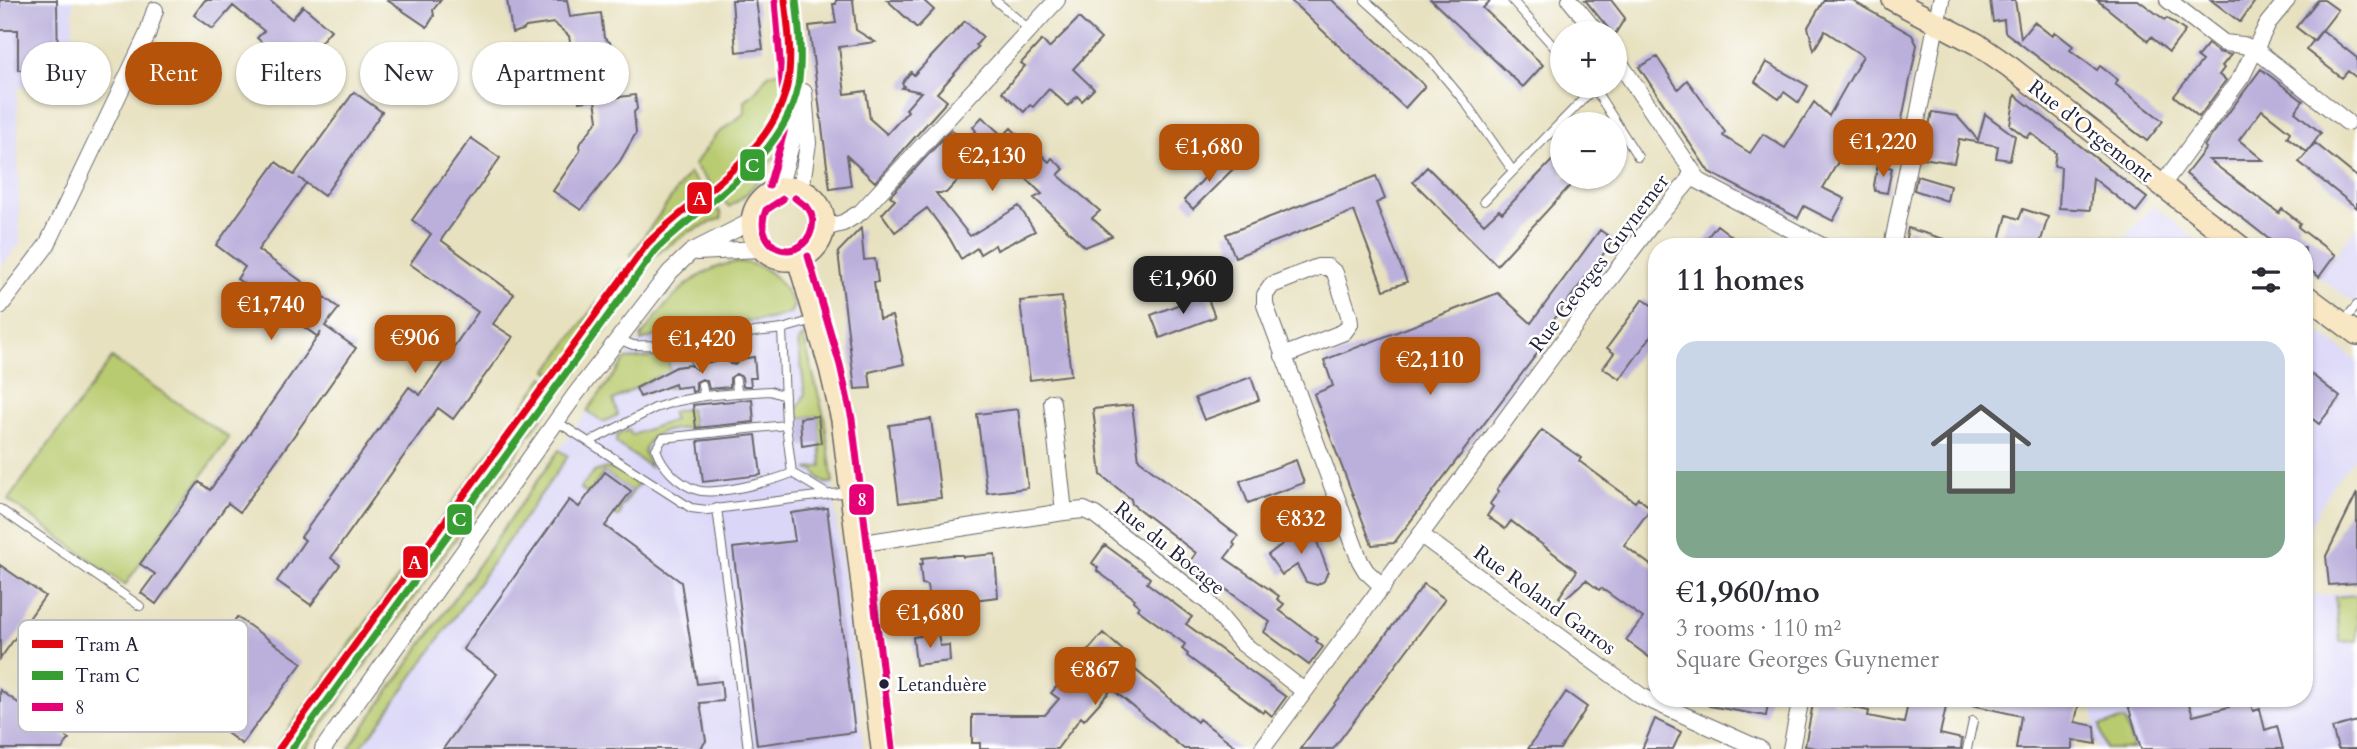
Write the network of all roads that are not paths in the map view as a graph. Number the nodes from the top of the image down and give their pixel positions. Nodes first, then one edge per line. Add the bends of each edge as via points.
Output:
1 (785, 0) edge
2 (793, 0) edge
3 (995, 0) edge
4 (1057, 0) edge
5 (1365, 0) edge
6 (1511, 0) edge
7 (1570, 0) edge
8 (1894, 0) edge
9 (1941, 0) edge
10 (2168, 0) edge
11 (2287, 0) edge
12 (155, 3) edge
13 (1587, 21) edge
14 (1936, 23) junction
15 (1030, 30) junction
16 (797, 34) joint
17 (1550, 43) edge
18 (2256, 50) junction
19 (1627, 76) edge
20 (1584, 98) edge
21 (1599, 98) edge
22 (2347, 121) dead end
23 (1638, 157) dead end
24 (1513, 171) junction
25 (1692, 172) junction
26 (2162, 185) junction
27 (779, 189) junction
28 (801, 190) junction
29 (1484, 201) dead end
30 (752, 221) junction
31 (824, 228) junction
32 (1807, 238) edge
33 (1894, 238) edge
34 (2230, 238) edge
35 (761, 249) junction
36 (691, 252) junction
37 (798, 259) junction
38 (2313, 301) edge
39 (2357, 304) edge
40 (0, 306) edge
41 (816, 320) junction
42 (782, 329) junction
43 (2350, 329) edge
44 (618, 339) junction
45 (1283, 356) junction
46 (734, 359) dead end
47 (697, 364) dead end
48 (736, 380) dead end
49 (702, 385) dead end
50 (737, 393) junction
51 (785, 396) junction
52 (704, 397) junction
53 (1052, 402) dead end
54 (556, 421) junction
55 (786, 425) junction
56 (589, 442) junction
57 (792, 473) junction
58 (850, 492) junction
59 (829, 495) junction
60 (717, 508) junction
61 (0, 509) edge
62 (1064, 512) junction
63 (1421, 535) junction
64 (857, 544) junction
65 (1383, 587) junction
66 (140, 606) dead end
67 (1304, 691) junction
68 (1648, 699) edge
69 (1666, 707) edge
70 (1799, 707) edge
71 (1973, 721) dead end
72 (323, 749) edge
73 (748, 749) edge
74 (882, 749) edge
75 (1262, 749) edge
76 (1760, 749) edge
77 (1791, 749) edge
78 (1967, 749) edge

1 - 27 street via 795,106 794,134
2 - 16 lane
3 - 15 lane
4 - 15 street
5 - 24 lane via 1426,55
6 - 17 lane
7 - 13 street
8 - 14 street, Rue d'Orgemont
9 - 14 street
10 - 18 street via 2224,43
11 - 18 street via 2268,23
12 - 40 street via 147,35 47,245
14 - 26 street, Rue d'Orgemont via 2010,67
14 - 33 street
15 - 31 street via 861,212
16 - 28 street via 808,143
18 - 22 street
18 - 26 street
19 - 25 street
20 - 24 lane
21 - 23 lane
24 - 29 lane
25 - 32 street via 1699,181
25 - 63 street, Rue Georges Guynemer
26 - 34 street, Rue d'Orgemont
27 - 28 street
27 - 30 street via 760,201
28 - 31 street via 820,207
30 - 35 street
30 - 36 street
31 - 37 street via 818,245
35 - 36 street
35 - 37 street via 779,260
36 - 44 street
37 - 41 street
38 - 43 street
39 - 43 lane
41 - 42 lane
41 - 58 street via 842,420
42 - 46 lane via 745,334 737,342
42 - 51 lane
44 - 47 lane via 633,345 685,346
44 - 54 street
45 - 45 street via 1344,332 1350,324 1335,273 1328,267 1272,285 1265,295
45 - 65 street via 1360,561
48 - 50 lane
49 - 52 lane
50 - 51 lane via 770,391
50 - 52 lane
51 - 55 lane
52 - 56 lane via 655,408
53 - 62 street
54 - 56 lane
54 - 72 street
55 - 57 lane
55 - 57 lane via 663,438 656,449 668,471 697,490 760,484
56 - 60 lane via 691,508
57 - 59 lane
58 - 59 lane
58 - 64 street
59 - 60 lane
60 - 73 lane
61 - 66 lane
62 - 64 street, Rue du Bocage
62 - 67 street, Rue du Bocage via 1084,510 1095,515 1208,602 1242,643
63 - 65 street, Rue Georges Guynemer
63 - 68 street, Rue Roland Garros
64 - 74 street
65 - 67 street, Rue Georges Guynemer
67 - 75 street, Rue Georges Guynemer
69 - 76 street, Rue Roland Garros
70 - 77 street
71 - 78 lane

